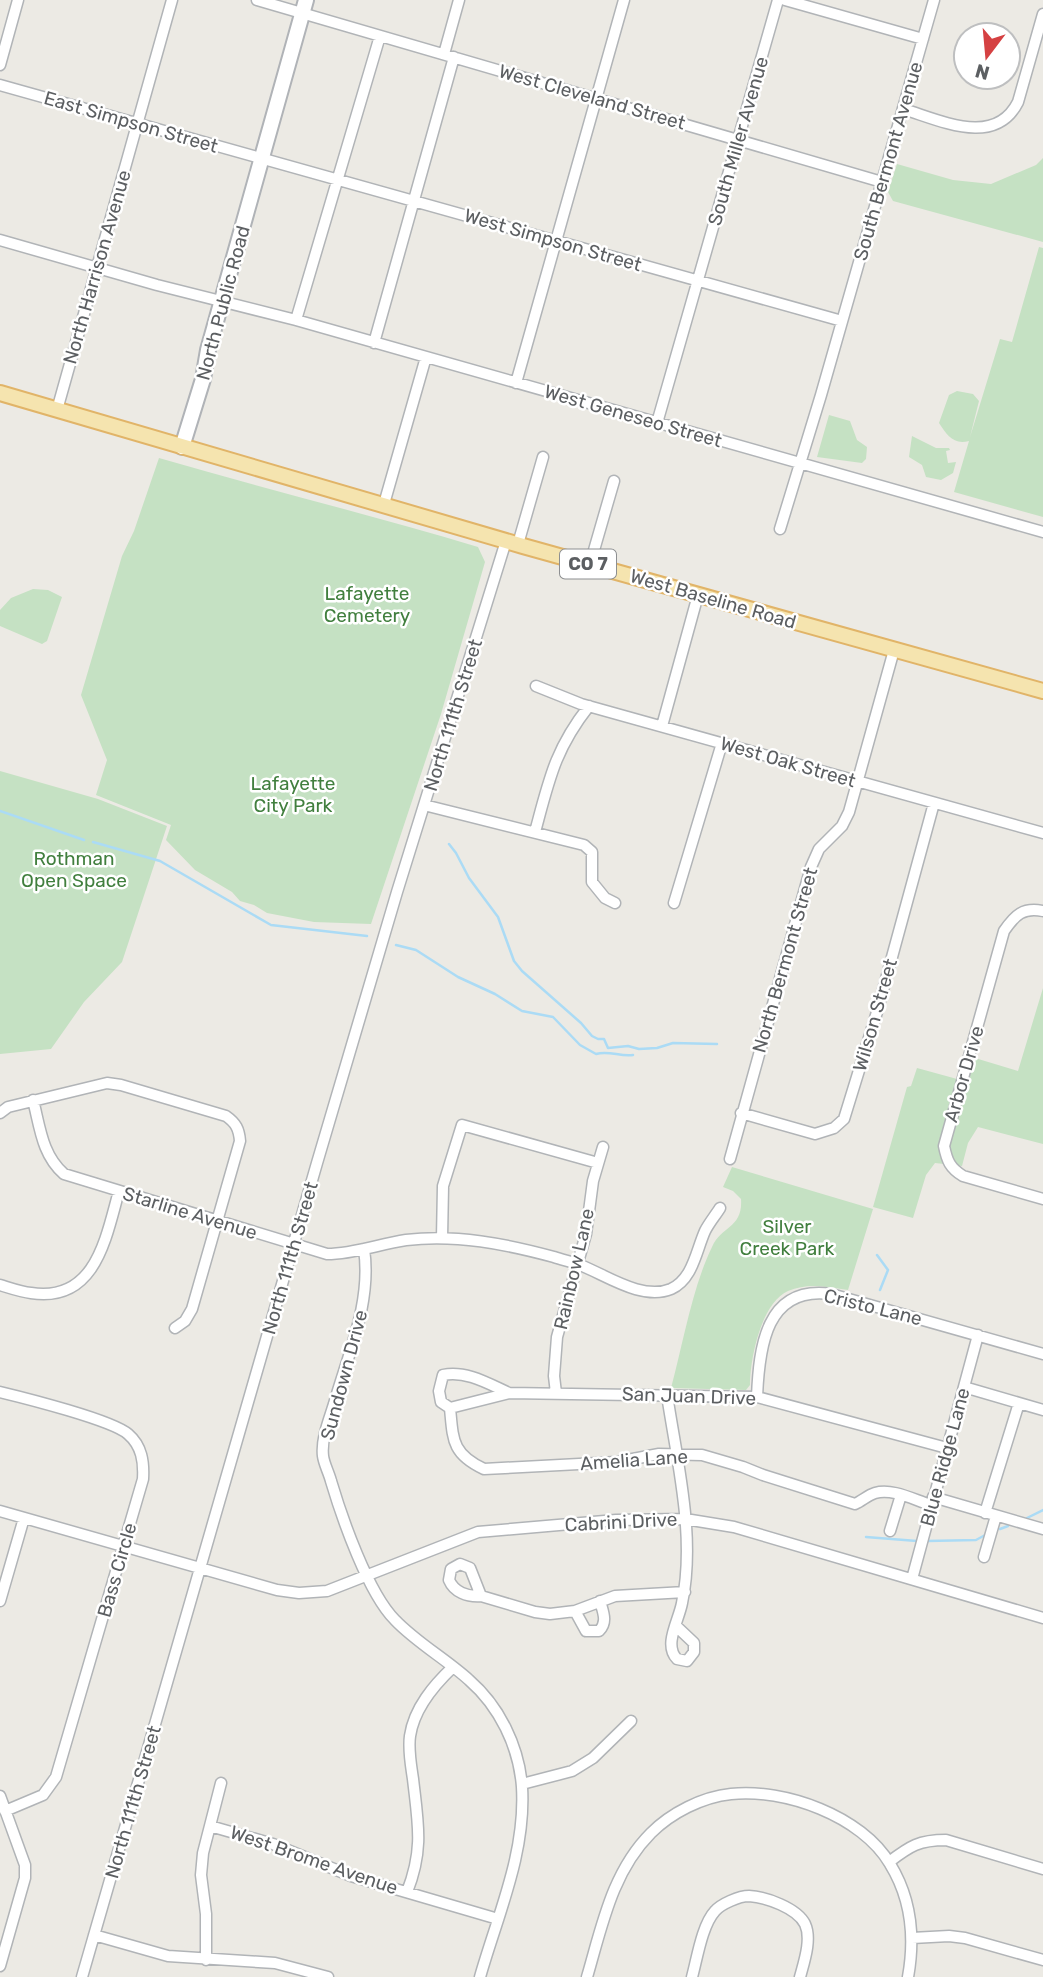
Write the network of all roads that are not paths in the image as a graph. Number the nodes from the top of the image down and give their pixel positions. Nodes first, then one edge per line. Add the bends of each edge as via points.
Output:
1 (18, 0) edge
2 (172, 0) edge
3 (257, 0) edge
4 (459, 0) edge
5 (624, 0) edge
6 (778, 0) edge
7 (785, 0) edge
8 (934, 0) edge
9 (304, 6) edge
10 (1043, 15) edge
11 (380, 36) junction
12 (923, 39) junction
13 (449, 55) junction
14 (0, 65) edge
15 (0, 85) edge
16 (597, 99) junction
17 (903, 109) junction
18 (137, 124) junction
19 (738, 140) junction
20 (263, 159) junction
21 (339, 179) junction
22 (882, 182) junction
23 (414, 200) junction
24 (0, 240) edge
25 (556, 242) junction
26 (97, 267) junction
27 (698, 282) junction
28 (222, 302) junction
29 (296, 320) junction
30 (842, 321) junction
31 (374, 342) junction
32 (426, 357) junction
33 (516, 383) junction
34 (0, 393) edge
35 (57, 410) junction
36 (657, 423) junction
37 (182, 447) junction
38 (543, 457) dead end
39 (801, 464) junction
40 (614, 481) dead end
41 (384, 504) junction
42 (780, 529) dead end
43 (1043, 531) edge
44 (512, 542) junction
45 (590, 564) junction
46 (698, 595) junction
47 (894, 650) junction
48 (536, 686) dead end
49 (1043, 691) edge
50 (589, 706) junction
51 (662, 726) junction
52 (722, 743) junction
53 (858, 782) junction
54 (934, 803) junction
55 (424, 805) junction
56 (535, 832) junction
57 (1043, 833) edge
58 (615, 903) dead end
59 (674, 903) dead end
60 (1043, 911) edge
61 (33, 1100) junction
62 (0, 1113) edge
63 (741, 1113) junction
64 (603, 1147) dead end
65 (730, 1159) dead end
66 (598, 1163) junction
67 (119, 1191) junction
68 (1043, 1199) edge
69 (720, 1208) dead end
70 (217, 1221) junction
71 (442, 1238) junction
72 (295, 1245) junction
73 (364, 1249) junction
74 (577, 1264) junction
75 (0, 1285) edge
76 (175, 1328) dead end
77 (978, 1335) junction
78 (1043, 1354) edge
79 (964, 1387) junction
80 (0, 1391) edge
81 (509, 1393) junction
82 (556, 1393) junction
83 (667, 1395) junction
84 (757, 1397) junction
85 (1018, 1403) junction
86 (450, 1408) junction
87 (1043, 1410) edge
88 (947, 1448) junction
89 (676, 1454) junction
90 (901, 1495) junction
91 (932, 1501) junction
92 (0, 1511) edge
93 (991, 1514) junction
94 (24, 1518) junction
95 (685, 1519) junction
96 (1043, 1529) edge
97 (890, 1531) dead end
98 (124, 1545) junction
99 (984, 1558) dead end
100 (200, 1568) junction
101 (368, 1576) junction
102 (912, 1579) junction
103 (685, 1592) junction
104 (481, 1596) dead end
105 (0, 1601) edge
106 (600, 1601) junction
107 (575, 1611) junction
108 (1043, 1618) edge
109 (676, 1626) dead end
110 (453, 1667) junction
111 (631, 1721) dead end
112 (221, 1783) dead end
113 (522, 1784) junction
114 (0, 1796) edge
115 (5, 1811) junction
116 (210, 1826) junction
117 (889, 1862) junction
118 (1043, 1868) edge
119 (407, 1892) junction
120 (498, 1919) junction
121 (94, 1935) junction
122 (4, 1937) edge
123 (912, 1938) junction
124 (206, 1960) junction
125 (1043, 1960) edge
126 (0, 1966) edge
127 (82, 1977) edge
128 (328, 1977) edge
129 (480, 1977) edge
130 (587, 1977) edge
131 (692, 1977) edge
132 (800, 1977) edge
133 (908, 1977) edge

1 - 14 street
2 - 18 street, North Harrison Avenue
3 - 9 street, West Cleveland Street
4 - 13 street
5 - 16 street
6 - 19 street, South Miller Avenue
7 - 12 street
8 - 12 street, South Bermont Avenue
9 - 11 street, West Cleveland Street
9 - 20 street, North Public Road
10 - 17 street via 1018,102 1000,123 968,128
11 - 13 street, West Cleveland Street
11 - 21 street
12 - 17 street, South Bermont Avenue
13 - 16 street, West Cleveland Street
13 - 23 street
15 - 18 street, East Simpson Street
16 - 19 street, West Cleveland Street
16 - 25 street
17 - 22 street, South Bermont Avenue
18 - 20 street, East Simpson Street
18 - 26 street, North Harrison Avenue
19 - 22 street, West Cleveland Street
19 - 27 street, South Miller Avenue
20 - 21 street, West Simpson Street
20 - 28 street, North Public Road
21 - 23 street, West Simpson Street
21 - 29 street
22 - 30 street, South Bermont Avenue
23 - 25 street, West Simpson Street
23 - 31 street
24 - 26 street, West Geneseo Street
25 - 27 street, West Simpson Street
25 - 33 street
26 - 28 street, West Geneseo Street
26 - 35 street, North Harrison Avenue
27 - 30 street, West Simpson Street
27 - 36 street, South Miller Avenue
28 - 29 street, West Geneseo Street
28 - 37 street, North Public Road
29 - 31 street, West Geneseo Street
30 - 39 street, South Bermont Avenue
31 - 32 street, West Geneseo Street
32 - 33 street, West Geneseo Street
32 - 41 street
33 - 36 street, West Geneseo Street
34 - 35 main road, CO 7
35 - 37 main road, CO 7
36 - 39 street, West Geneseo Street
37 - 41 main road, West Baseline Road / CO 7
38 - 44 street, North 111th Street
39 - 42 street, South Bermont Avenue
39 - 43 street, West Geneseo Street
40 - 45 street
41 - 44 main road, West Baseline Road / CO 7
44 - 45 main road, West Baseline Road / CO 7
44 - 55 street, North 111th Street
45 - 46 main road, West Baseline Road / CO 7
46 - 47 main road, West Baseline Road / CO 7
46 - 51 street
47 - 49 main road, West Baseline Road / CO 7
47 - 53 street, North Bermont Street
48 - 50 street, West Oak Street
50 - 51 street, West Oak Street
50 - 56 street via 569,731 554,764
51 - 52 street, West Oak Street
52 - 53 street, West Oak Street
52 - 59 street
53 - 54 street, West Oak Street
53 - 63 street, North Bermont Street via 842,826 819,849 811,867
54 - 57 street, West Oak Street
54 - 63 street, Wilson Street via 844,1119 815,1134
55 - 56 street
55 - 72 street, North 111th Street
56 - 58 street via 584,845 592,852 592,882
60 - 68 street, Arbor Drive via 1023,911 1004,931 944,1146 952,1170 963,1176
61 - 62 street
61 - 67 street, Starline Avenue via 53,1165 74,1178
61 - 70 street via 114,1084 226,1116 234,1122 240,1141
63 - 65 street, North Bermont Street
64 - 66 street, Rainbow Lane
66 - 71 street via 463,1125 443,1186
66 - 74 street, Rainbow Lane
67 - 70 street, Starline Avenue
67 - 75 street via 101,1255 82,1279 50,1293 33,1294
69 - 74 street, Starline Avenue via 688,1274 662,1292 634,1288
70 - 72 street, Starline Avenue
70 - 76 street via 192,1308
71 - 73 street, Starline Avenue
71 - 74 street, Starline Avenue via 507,1245
72 - 73 street, Starline Avenue via 327,1254
72 - 100 street, North 111th Street
73 - 101 street, Sundown Drive via 364,1300 323,1456
74 - 82 street, Rainbow Lane via 557,1337
77 - 78 street
77 - 79 street, Blue Ridge Lane
77 - 84 street, Cristo Lane via 831,1294 805,1293 791,1298 773,1318 759,1365
79 - 85 street
79 - 88 street, Blue Ridge Lane
80 - 98 street, Bass Circle via 118,1427 135,1442 144,1463 143,1479
81 - 82 street, San Juan Drive
81 - 86 street, San Juan Drive
81 - 86 street, San Juan Drive via 468,1376 443,1375 441,1402
82 - 83 street, San Juan Drive
83 - 84 street, San Juan Drive
83 - 89 street
84 - 88 street, San Juan Drive
85 - 87 street
85 - 93 street
86 - 89 street, Amelia Lane via 453,1441 460,1453 484,1469
88 - 91 street, Blue Ridge Lane
89 - 90 street, Amelia Lane via 702,1455 743,1466 855,1504 874,1493
89 - 95 street
90 - 91 street, Amelia Lane
90 - 97 street
91 - 93 street, Amelia Lane
91 - 102 street, Blue Ridge Lane
92 - 94 street, Cabrini Drive
93 - 96 street, Amelia Lane
93 - 99 street
94 - 98 street, Cabrini Drive
94 - 105 street
95 - 101 street, Cabrini Drive via 478,1532
95 - 102 street, Cabrini Drive via 734,1527
95 - 103 street
98 - 100 street, Cabrini Drive
98 - 115 street, Bass Circle via 56,1777 43,1795
100 - 101 street, Cabrini Drive via 299,1593 327,1591
100 - 121 street, North 111th Street
101 - 110 street, Sundown Drive via 394,1620
102 - 108 street, Cabrini Drive
103 - 106 street via 633,1593
103 - 109 street
104 - 107 street via 535,1612
106 - 107 street
106 - 107 street via 604,1619 599,1631 586,1631
110 - 113 street, Sundown Drive via 500,1717
110 - 119 street via 424,1702 410,1735 420,1837
111 - 113 street via 593,1758 572,1771
112 - 116 street
113 - 120 street, Sundown Drive via 519,1843
114 - 115 street
115 - 122 street via 25,1864 25,1878
116 - 119 street, West Brome Avenue via 273,1844 351,1877
116 - 124 street via 201,1875
117 - 118 street via 912,1845 946,1840
117 - 123 street via 907,1906
117 - 130 street via 861,1833 818,1808 756,1794 711,1798 666,1820 638,1847 612,1891
119 - 120 street, West Brome Avenue
120 - 129 street, Sundown Drive
121 - 124 street via 168,1956
121 - 127 street, North 111th Street
122 - 126 street
123 - 125 street via 965,1938
123 - 133 street
124 - 128 street via 275,1963
131 - 132 street via 715,1910 750,1896 789,1907 804,1923 807,1935

